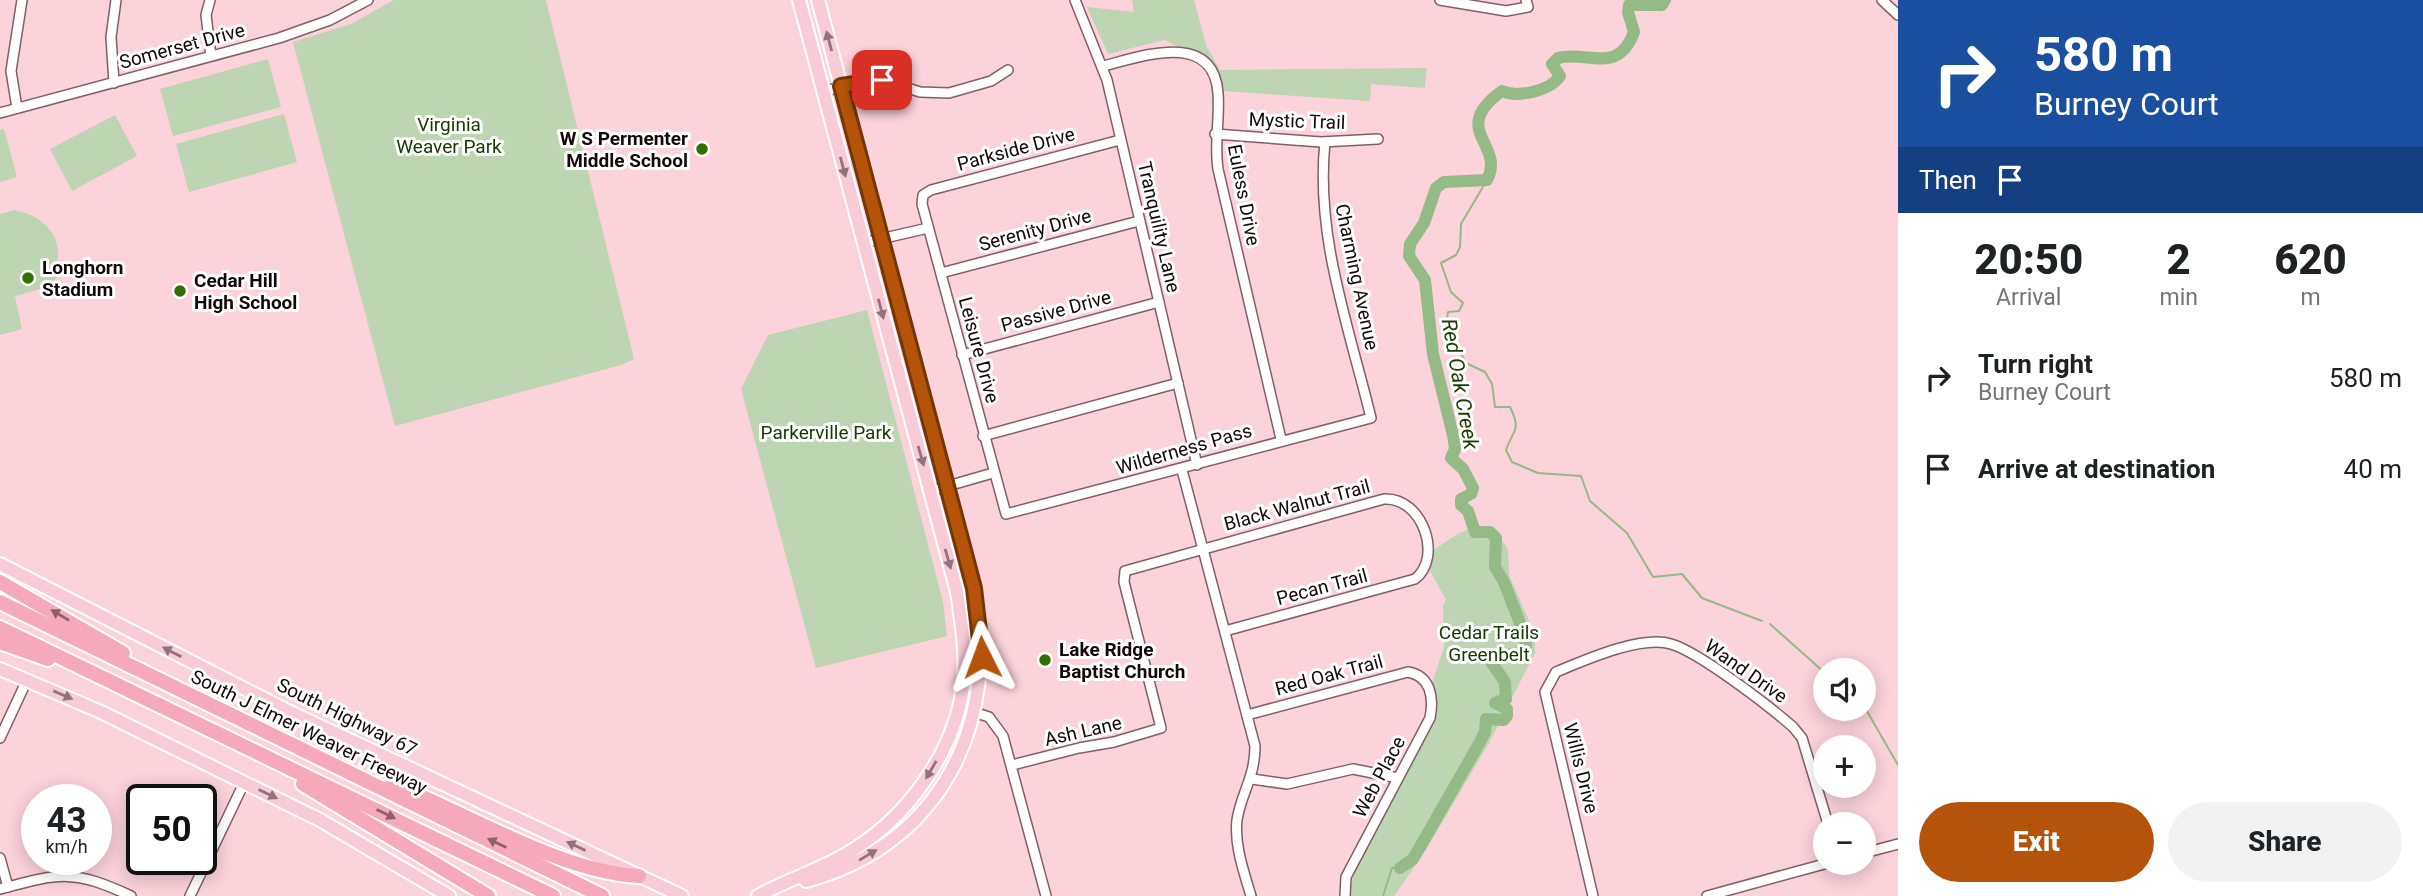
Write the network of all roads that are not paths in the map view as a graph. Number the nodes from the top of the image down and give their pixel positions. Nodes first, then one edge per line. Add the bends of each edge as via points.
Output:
1 (22, 0) edge
2 (116, 0) edge
3 (210, 0) edge
4 (368, 0) edge
5 (799, 0) edge
6 (818, 0) edge
7 (1075, 0) edge
8 (1440, 0) edge
9 (1897, 0) edge
10 (1527, 3) edge
11 (1885, 4) edge
12 (1898, 15) edge
13 (211, 56) junction
14 (1102, 66) junction
15 (1008, 70) dead end
16 (114, 83) junction
17 (841, 86) junction
18 (823, 91) junction
19 (17, 108) junction
20 (0, 113) edge
21 (834, 133) junction
22 (1215, 134) junction
23 (1378, 139) dead end
24 (1120, 140) junction
25 (1325, 142) junction
26 (869, 191) junction
27 (922, 195) joint
28 (1139, 221) junction
29 (928, 228) junction
30 (881, 238) junction
31 (863, 243) junction
32 (941, 273) junction
33 (873, 282) junction
34 (1159, 302) junction
35 (906, 333) junction
36 (962, 355) junction
37 (1178, 383) junction
38 (1371, 418) joint
39 (983, 436) junction
40 (1281, 439) junction
41 (1198, 465) junction
42 (1182, 470) junction
43 (993, 473) junction
44 (946, 486) junction
45 (930, 491) junction
46 (1006, 514) joint
47 (1203, 548) junction
48 (0, 564) edge
49 (1424, 570) joint
50 (0, 582) edge
51 (974, 588) junction
52 (957, 592) junction
53 (0, 602) edge
54 (0, 628) edge
55 (1225, 631) junction
56 (0, 642) edge
57 (1575, 664) joint
58 (0, 669) edge
59 (94, 671) junction
60 (1419, 674) joint
61 (158, 679) junction
62 (27, 680) junction
63 (958, 708) junction
64 (975, 712) junction
65 (1247, 715) junction
66 (1161, 728) joint
67 (0, 738) edge
68 (237, 742) junction
69 (326, 762) junction
70 (1012, 765) junction
71 (1398, 778) junction
72 (1252, 779) junction
73 (244, 783) junction
74 (1824, 812) edge
75 (1898, 844) edge
76 (1876, 850) edge
77 (0, 858) edge
78 (1813, 867) edge
79 (639, 876) junction
80 (781, 886) junction
81 (4, 888) edge
82 (131, 896) edge
83 (190, 896) edge
84 (449, 896) edge
85 (488, 896) edge
86 (553, 896) edge
87 (602, 896) edge
88 (682, 896) edge
89 (758, 896) edge
90 (1046, 896) edge
91 (1251, 896) edge
92 (1345, 896) edge
93 (1592, 896) edge
94 (1707, 896) edge

1 - 19 street via 10,71
2 - 16 street via 111,37
3 - 13 street via 206,15
4 - 13 street, Somerset Drive via 279,38
5 - 18 main road
17 -> 6 main road
7 - 14 street, Tranquility Lane
8 - 10 street via 1506,11
9 - 11 street
11 - 12 street
13 - 16 street, Somerset Drive
14 - 22 street, Euless Drive via 1173,50 1196,57 1216,82
14 - 24 street, Tranquility Lane
15 - 17 street via 991,81 949,93 920,92 882,80
16 - 19 street, Somerset Drive
17 - 18 street
17 - 26 main road
18 - 21 main road
19 - 20 street, Somerset Drive
21 - 26 main road via 844,135 850,143
21 -> 31 main road
22 - 25 street, Mystic Trail
22 - 40 street, Euless Drive via 1218,169
23 - 25 street, Mystic Trail
24 - 27 street, Parkside Drive
24 - 28 street, Tranquility Lane
25 - 38 street, Charming Avenue via 1321,182 1329,250
26 - 30 main road
27 - 29 street, Leisure Drive
28 - 32 street, Serenity Drive
28 - 34 street, Tranquility Lane
29 - 30 street
29 - 32 street, Leisure Drive
30 - 31 street
30 - 35 main road
31 - 33 main road
32 - 36 street, Leisure Drive
33 - 35 main road via 882,281 888,288
33 -> 45 main road
34 - 36 street, Passive Drive
34 - 37 street, Tranquility Lane
35 - 44 main road
36 - 39 street, Leisure Drive
37 - 39 street
37 - 41 street, Tranquility Lane
38 - 40 street, Wilderness Pass
39 - 43 street, Leisure Drive
40 - 41 street, Wilderness Pass
41 - 42 street, Wilderness Pass
42 - 46 street, Wilderness Pass
42 - 47 street
43 - 44 street
43 - 46 street, Leisure Drive
44 - 45 street
44 - 51 main road
45 -> 52 main road
47 - 49 street, Black Walnut Trail via 1397,498 1408,503 1422,523 1429,555
47 - 55 street
47 - 66 street, Black Walnut Trail via 1125,571
79 -> 48 main road, South Highway 67 via 292,713
49 - 55 street, Pecan Trail via 1406,583
61 -> 50 highway via 136,661
51 - 52 main road
51 - 64 main road via 982,657
52 - 63 main road via 965,661
53 - 61 highway, South J Elmer Weaver Freeway
54 - 59 highway, South J Elmer Weaver Freeway
55 - 65 street
56 - 59 highway
57 - 74 street, Wand Drive via 1652,643 1671,644 1691,653 1793,727 1802,738
57 - 93 street, Willis Drive via 1556,672 1545,692
58 - 62 main road
59 - 68 highway, South J Elmer Weaver Freeway
60 - 65 street, Red Oak Trail via 1408,672
60 - 71 street, Web Place via 1427,682 1432,710
61 - 69 highway, South J Elmer Weaver Freeway
62 - 67 street
62 -> 73 main road
63 - 64 street
63 -> 80 main road via 930,773 892,820 841,857
64 - 70 street via 998,725
80 -> 64 main road via 841,870 906,827 953,771
65 - 72 street via 1255,746
66 - 70 street, Ash Lane
68 - 85 highway via 260,761 359,815
68 -> 86 highway, South J Elmer Weaver Freeway
69 - 79 highway via 424,796 575,862
87 -> 69 highway, South J Elmer Weaver Freeway
70 - 90 street
71 - 72 street via 1353,769 1287,784
71 - 92 street, Web Place via 1346,877
72 - 91 street via 1237,819 1236,839
73 - 83 street
73 -> 84 main road via 359,841
75 - 76 street
77 - 81 street
78 - 94 street
79 - 88 main road, South Highway 67
80 - 89 main road
81 - 82 street via 62,874 98,881

